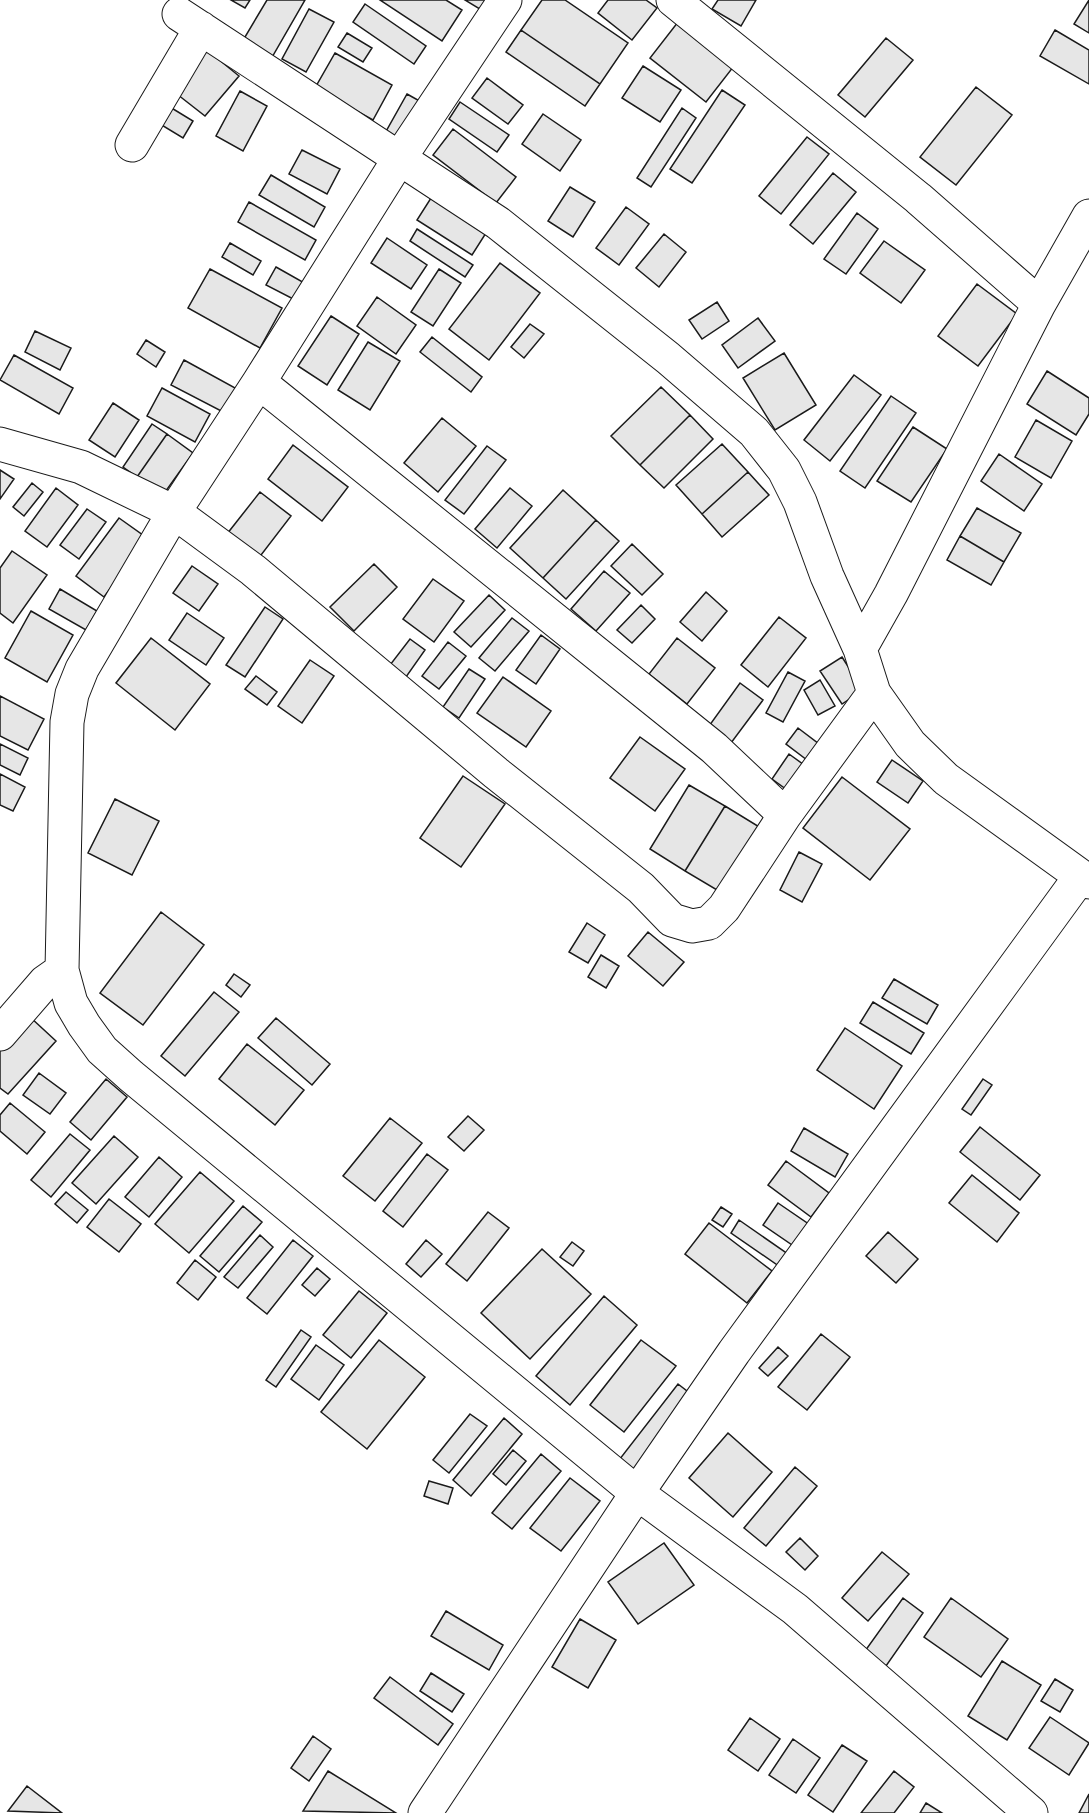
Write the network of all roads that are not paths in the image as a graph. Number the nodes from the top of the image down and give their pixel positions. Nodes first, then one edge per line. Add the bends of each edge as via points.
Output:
1 (505, 0) edge
2 (673, 0) edge
3 (132, 145) dead end
4 (399, 159) junction
5 (1089, 216) edge
6 (1039, 304) junction
7 (259, 382) junction
8 (0, 444) edge
9 (174, 512) junction
10 (860, 649) junction
11 (874, 693) junction
12 (785, 815) junction
13 (1085, 879) edge
14 (62, 970) junction
15 (0, 1034) edge
16 (637, 1493) junction
17 (425, 1813) edge
18 (1031, 1813) edge

1 - 4 street
2 - 6 street via 918,198
3 - 4 street via 190,21
4 - 7 street
4 - 10 street via 498,223 754,432 784,470 800,502
5 - 6 street
6 - 10 street
7 - 9 street
7 - 12 street via 714,748
8 - 9 street via 81,467
9 - 12 street via 254,570 496,773 641,888 672,920 692,926 709,923 724,908
9 - 14 street via 82,669 72,694 67,722
10 - 11 street
11 - 12 street
11 - 13 street via 910,744 946,780
13 - 16 street via 857,1181
14 - 15 street via 45,982
14 - 16 street via 71,1003 102,1050
16 - 17 street
16 - 18 street via 795,1609

